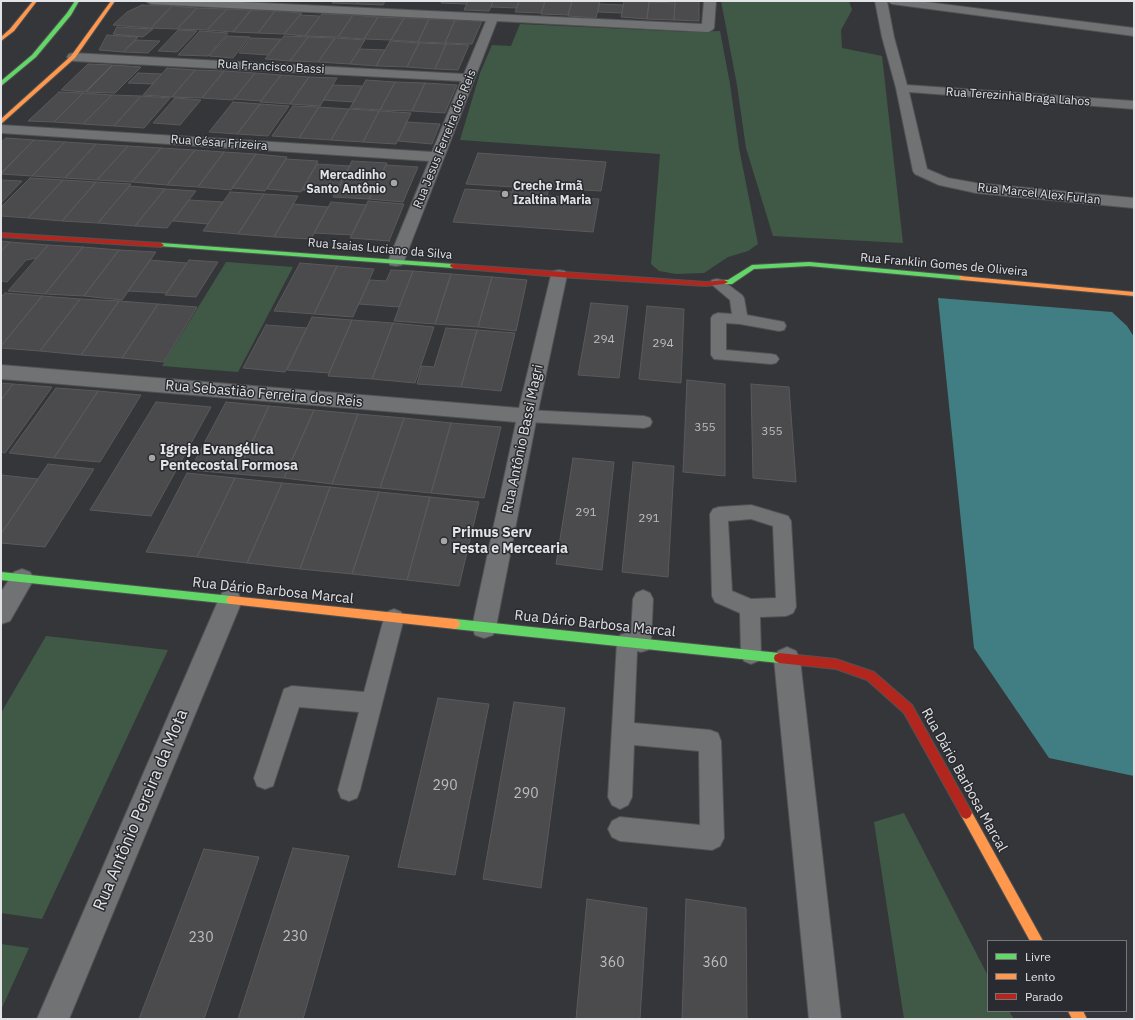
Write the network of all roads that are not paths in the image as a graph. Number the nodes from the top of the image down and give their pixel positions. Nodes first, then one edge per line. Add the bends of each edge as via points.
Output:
1 (35, 1) edge
2 (77, 1) edge
3 (113, 1) edge
4 (151, 1) edge
5 (710, 1) edge
6 (881, 1) edge
7 (892, 1) edge
8 (493, 18) junction
9 (1134, 32) edge
10 (1, 40) edge
11 (73, 57) junction
12 (469, 78) junction
13 (1, 84) edge
14 (902, 88) junction
15 (1134, 105) edge
16 (1, 122) edge
17 (1, 129) edge
18 (438, 157) junction
19 (1134, 203) edge
20 (1, 235) edge
21 (396, 261) junction
22 (752, 267) joint
23 (559, 275) junction
24 (717, 283) junction
25 (1134, 294) edge
26 (740, 319) junction
27 (779, 326) dead end
28 (770, 359) dead end
29 (1, 372) edge
30 (526, 416) junction
31 (644, 422) dead end
32 (12, 578) edge
33 (644, 599) dead end
34 (230, 600) junction
35 (750, 608) junction
36 (1, 613) edge
37 (394, 618) junction
38 (484, 627) junction
39 (634, 643) junction
40 (751, 654) junction
41 (787, 659) junction
42 (372, 703) junction
43 (623, 733) junction
44 (265, 778) dead end
45 (349, 790) dead end
46 (620, 797) dead end
47 (620, 829) dead end
48 (1036, 940) edge
49 (53, 1019) edge
50 (825, 1019) edge

1 - 10 street
2 - 13 street via 34,56
3 - 11 street
4 - 8 street
5 - 8 street via 708,28
6 - 14 street
7 - 9 street
8 - 12 street, Rua Jesus Ferreira dos Reis
11 - 12 street, Rua Francisco Bassi
11 - 16 street
12 - 18 street, Rua Jesus Ferreira dos Reis
14 - 15 street, Rua Terezinha Braga Lahos
14 - 19 street, Rua Marcel Alex Furlan via 920,171 944,182 976,188
17 - 18 street, Rua César Frizeira
18 - 21 street, Rua Jesus Ferreira dos Reis
20 - 21 street, Rua Isaias Luciano da Silva
21 - 23 street, Rua Isaias Luciano da Silva
22 - 24 street, Rua Isaias Luciano da Silva via 730,282
22 - 25 street, Rua Franklin Gomes de Oliveira via 809,264
23 - 24 street, Rua Isaias Luciano da Silva
23 - 30 street, Rua Antônio Bassi Magri
24 - 26 lane via 737,298
26 - 27 lane
26 - 28 lane via 718,318 719,355
29 - 30 street, Rua Sebastião Ferreira dos Reis
30 - 31 lane
30 - 38 street, Rua Antônio Bassi Magri
32 - 34 street, Rua Dário Barbosa Marcal
32 - 36 street
33 - 39 lane
34 - 37 street, Rua Dário Barbosa Marcal
34 - 49 street, Rua Antônio Pereira da Mota
35 - 35 lane via 786,607 782,521 751,512 719,514 722,596
35 - 40 lane
37 - 38 street, Rua Dário Barbosa Marcal
37 - 42 lane
38 - 39 street, Rua Dário Barbosa Marcal
39 - 40 street, Rua Dário Barbosa Marcal
39 - 43 lane
40 - 41 street, Rua Dário Barbosa Marcal
41 - 48 street, Rua Dário Barbosa Marcal via 836,664 870,676 908,709
41 - 50 street
42 - 44 lane via 292,696
42 - 45 lane
43 - 46 lane
43 - 47 lane via 710,740 712,838

